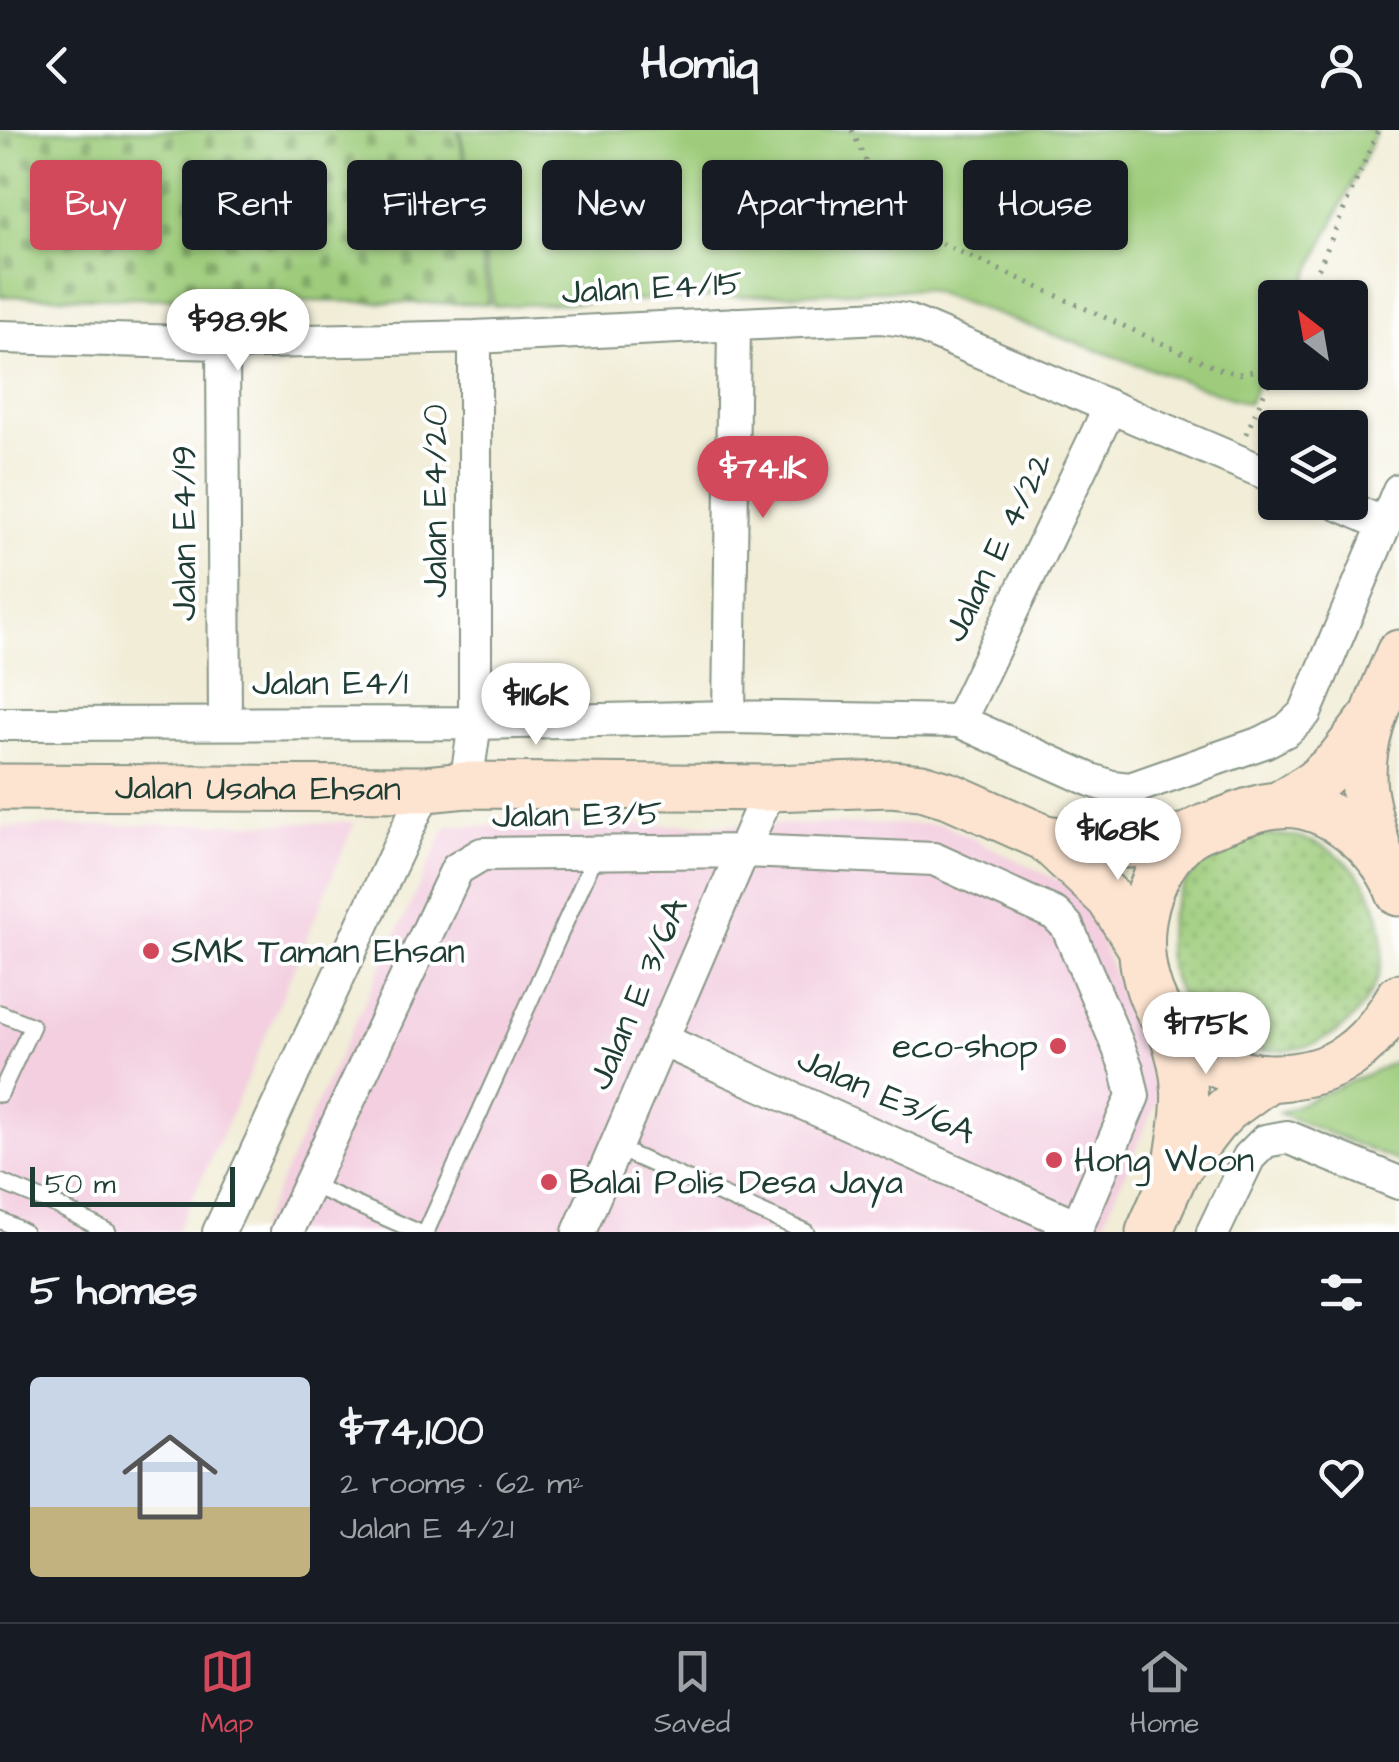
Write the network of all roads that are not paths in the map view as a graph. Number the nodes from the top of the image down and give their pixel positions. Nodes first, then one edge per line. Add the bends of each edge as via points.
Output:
1 (734, 324) junction
2 (475, 336) junction
3 (0, 337) edge
4 (223, 343) junction
5 (1110, 408) junction
6 (1258, 470) edge
7 (1399, 490) edge
8 (1368, 517) edge
9 (1384, 524) junction
10 (1399, 653) edge
11 (730, 717) junction
12 (1372, 719) junction
13 (959, 722) junction
14 (225, 723) junction
15 (0, 724) edge
16 (475, 724) junction
17 (0, 786) edge
18 (446, 787) junction
19 (770, 788) junction
20 (1280, 804) junction
21 (1188, 836) junction
22 (1045, 838) junction
23 (743, 851) junction
24 (596, 854) junction
25 (1390, 876) edge
26 (1140, 946) junction
27 (1399, 997) edge
28 (0, 1013) edge
29 (1170, 1028) junction
30 (662, 1040) junction
31 (1380, 1041) edge
32 (1293, 1077) junction
33 (0, 1094) edge
34 (616, 1148) junction
35 (1176, 1171) junction
36 (0, 1182) edge
37 (1399, 1182) edge
38 (310, 1184) junction
39 (0, 1220) edge
40 (1076, 1229) edge
41 (24, 1232) edge
42 (108, 1232) edge
43 (219, 1232) edge
44 (287, 1232) edge
45 (418, 1232) edge
46 (426, 1232) edge
47 (579, 1232) edge
48 (806, 1232) edge
49 (1149, 1232) edge
50 (1213, 1232) edge

1 - 2 street, Jalan E4/15
1 - 5 street, Jalan E4/15 via 905,320
1 - 11 street
2 - 4 street, Jalan E4/15
2 - 16 street, Jalan E4/20
3 - 4 street, Jalan E4/15
4 - 14 street, Jalan E4/19
5 - 6 street, Jalan E4/15
5 - 13 street, Jalan E 4/22
7 - 9 street
8 - 9 street
9 - 13 street via 1305,713 1264,742 1130,790 1091,780
10 - 12 street
11 - 13 street, Jalan E4/1
11 - 16 street, Jalan E4/1
12 - 20 street via 1338,762
12 - 25 street via 1363,785
14 - 15 street, Jalan E4/1
14 - 16 street, Jalan E4/1
16 - 18 street, Jalan E4/20
17 - 18 street, Jalan Usaha Ehsan
18 - 19 street, Jalan Usaha Ehsan
18 - 43 street, Jalan E4/20
19 - 22 street, Jalan Usaha Ehsan via 921,787
19 - 23 street, Jalan E 3/6A
20 - 21 street, Jalan Usaha Ehsan
20 - 25 street via 1326,815 1356,834
21 - 22 street, Jalan Usaha Ehsan via 1104,846
21 - 26 street via 1158,878 1144,911
22 - 26 street, Jalan Usaha Ehsan via 1109,898
23 - 24 street, Jalan E3/5
23 - 30 street, Jalan E 3/6A
23 - 40 street, Jalan E3/5 via 934,858 1055,914 1067,926 1133,1096
24 - 38 street, Jalan E3/5 via 482,854 457,869
24 - 46 lane
26 - 29 street via 1148,990
27 - 31 street via 1378,1030
28 - 33 lane via 32,1026
29 - 32 street via 1224,1068
29 - 35 street via 1186,1096
30 - 34 street, Jalan E 3/6A
30 - 40 street, Jalan E3/6A
31 - 32 street
32 - 35 street via 1268,1079 1226,1109
34 - 47 street, Jalan E 3/6A
34 - 48 lane
35 - 49 street
36 - 42 lane
37 - 50 street via 1287,1137 1265,1140 1249,1157
38 - 44 street, Jalan E3/5
38 - 45 lane
39 - 41 lane

